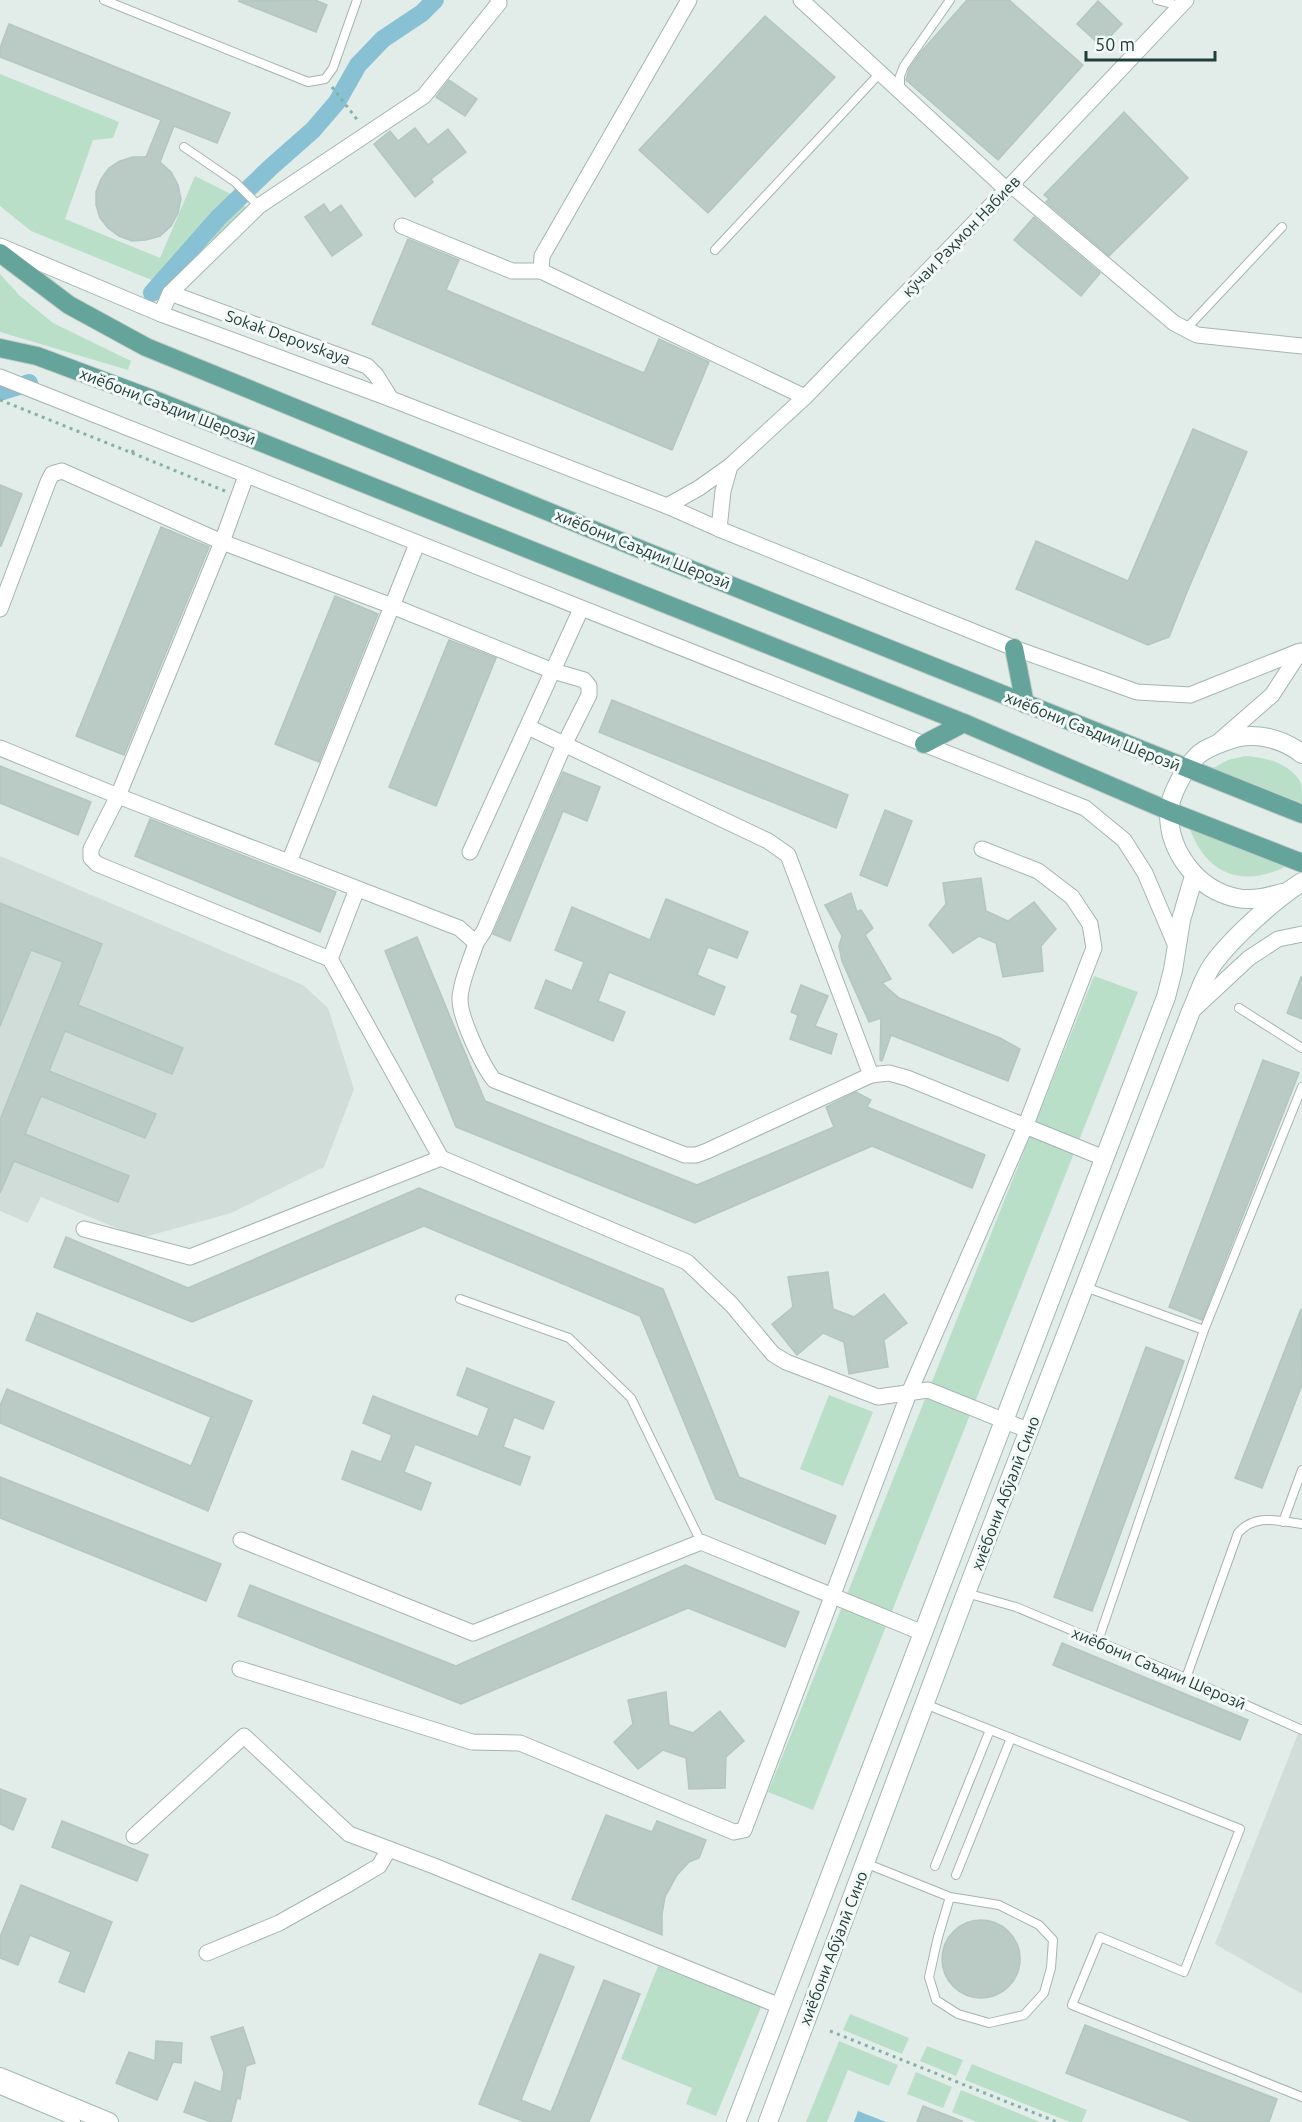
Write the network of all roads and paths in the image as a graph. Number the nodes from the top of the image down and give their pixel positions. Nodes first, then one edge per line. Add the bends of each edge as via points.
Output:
1 (104, 0) edge
2 (357, 0) edge
3 (498, 0) edge
4 (689, 0) edge
5 (801, 0) edge
6 (950, 0) edge
7 (1157, 0) edge
8 (1183, 3) edge
9 (880, 73) junction
10 (900, 91) junction
11 (338, 95) dead end
12 (358, 121) dead end
13 (184, 147) dead end
14 (1009, 187) junction
15 (255, 201) junction
16 (402, 225) dead end
17 (1282, 227) dead end
18 (0, 246) edge
19 (715, 250) dead end
20 (0, 252) edge
21 (541, 272) junction
22 (170, 293) junction
23 (161, 314) junction
24 (1185, 330) junction
25 (1302, 346) edge
26 (0, 348) edge
27 (0, 377) edge
28 (805, 397) junction
29 (391, 399) junction
30 (0, 400) edge
31 (141, 435) junction
32 (132, 453) junction
33 (730, 466) junction
34 (246, 476) junction
35 (238, 497) junction
36 (667, 506) junction
37 (719, 529) junction
38 (222, 542) junction
39 (417, 543) junction
40 (392, 606) junction
41 (0, 609) edge
42 (581, 609) junction
43 (1014, 648) junction
44 (1301, 650) edge
45 (553, 671) junction
46 (1025, 704) junction
47 (964, 723) junction
48 (528, 727) junction
49 (924, 744) junction
50 (564, 745) junction
51 (1213, 746) junction
52 (0, 748) edge
53 (1302, 754) edge
54 (1187, 769) junction
55 (117, 796) junction
56 (1169, 811) junction
57 (1302, 814) edge
58 (981, 849) dead end
59 (470, 852) dead end
60 (289, 862) junction
61 (1302, 863) edge
62 (1194, 876) junction
63 (1294, 886) edge
64 (357, 889) junction
65 (1302, 934) edge
66 (476, 943) junction
67 (1176, 946) junction
68 (330, 959) junction
69 (1239, 1008) dead end
70 (1190, 1014) junction
71 (1302, 1048) edge
72 (871, 1075) junction
73 (1302, 1087) edge
74 (1025, 1126) junction
75 (441, 1158) junction
76 (1104, 1158) junction
77 (84, 1229) dead end
78 (1085, 1287) junction
79 (460, 1299) dead end
80 (1204, 1330) junction
81 (909, 1393) junction
82 (1004, 1421) junction
83 (1030, 1431) junction
84 (1302, 1470) edge
85 (1283, 1522) junction
86 (1302, 1524) edge
87 (241, 1540) dead end
88 (701, 1542) junction
89 (966, 1593) junction
90 (833, 1596) junction
91 (923, 1633) junction
92 (1098, 1641) junction
93 (240, 1669) dead end
94 (1185, 1678) junction
95 (925, 1704) junction
96 (990, 1730) junction
97 (1302, 1730) edge
98 (1011, 1738) junction
99 (134, 1836) dead end
100 (389, 1849) junction
101 (865, 1863) junction
102 (935, 1866) dead end
103 (956, 1875) dead end
104 (950, 1897) junction
105 (207, 1953) dead end
106 (780, 2006) junction
107 (830, 2031) dead end
108 (0, 2077) edge
109 (0, 2090) edge
110 (1302, 2097) edge
111 (76, 2122) edge
112 (109, 2122) edge
113 (736, 2122) edge
114 (768, 2122) edge
115 (1057, 2122) edge

1 - 2 lane via 309,82 325,79 333,68
3 - 15 street via 424,96
4 - 21 street via 543,256
5 - 9 street
6 - 10 lane via 904,66
7 - 8 lane
8 - 14 street, кӯчаи Раҳмон Набиев
9 - 10 street
9 - 19 lane
10 - 14 street
11 - 12 path
13 - 15 lane via 235,182
14 - 24 street
14 - 28 street, кӯчаи Раҳмон Набиев
15 - 22 street
16 - 21 street via 512,271
17 - 24 lane
18 - 23 street
20 - 46 main road, хиёбони Саъдии Шерозӣ via 69,305 146,347
21 - 28 street
22 - 23 street
22 - 29 street, Sokak Depovskaya via 367,366
23 - 29 street
24 - 25 street via 1197,335
26 - 47 main road, хиёбони Саъдии Шерозӣ via 37,356 155,400
27 - 31 street
28 - 33 street, кӯчаи Раҳмон Набиев
29 - 36 street
30 - 32 path
31 - 32 path
31 - 34 street
32 - 35 path
33 - 36 street, кӯчаи Раҳмон Набиев
33 - 37 street
34 - 35 street
34 - 39 street
35 - 38 street
36 - 37 street
37 - 43 street
38 - 40 street
38 - 41 street via 62,471 52,474
38 - 55 street
39 - 40 street
39 - 42 street
40 - 45 street
40 - 60 street
42 - 45 street
42 - 49 street
43 - 44 street via 1137,692 1190,696
43 - 46 main road
44 - 51 street via 1272,695
45 - 48 street
45 - 50 street via 584,680 589,687 589,695
46 - 54 main road, хиёбони Саъдии Шерозӣ
47 - 49 main road
47 - 56 main road, хиёбони Саъдии Шерозӣ
48 - 50 street
48 - 59 street
49 - 67 street via 1086,808 1124,840 1145,873
50 - 66 street
50 - 72 street via 768,841 788,855
51 - 53 main road, хиёбони Абӯалӣ Сино via 1238,737 1266,737
51 - 54 main road, хиёбони Абӯалӣ Сино via 1197,755
52 - 55 street
54 - 56 main road, хиёбони Абӯалӣ Сино
54 - 57 main road, хиёбони Саъдии Шерозӣ
55 - 60 street
55 - 68 street via 91,849 91,858 97,864
56 - 61 main road, хиёбони Саъдии Шерозӣ
56 - 62 main road, хиёбони Абӯалӣ Сино via 1179,856
58 - 74 street via 1038,871 1072,897 1090,924 1094,948
60 - 64 street
62 - 63 main road, хиёбони Абӯалӣ Сино via 1215,890 1238,898 1263,898
62 - 67 main road, хиёбони Абӯалӣ Сино
63 - 70 main road, хиёбони Абӯалӣ Сино via 1212,966
64 - 66 street via 459,928
64 - 68 street
65 - 70 street via 1278,939 1256,953
66 - 72 street via 460,1006 485,1068 494,1080 685,1155 707,1151
67 - 76 main road, хиёбони Абӯалӣ Сино via 1166,997
68 - 75 street
69 - 71 lane
70 - 78 main road, хиёбони Абӯалӣ Сино
72 - 74 street via 889,1073 907,1078
73 - 80 lane
74 - 76 street
74 - 81 street
75 - 77 street via 190,1257
75 - 81 street via 687,1262 732,1305 773,1354 786,1362 878,1397
76 - 82 main road, хиёбони Абӯалӣ Сино
78 - 80 lane
78 - 83 main road, хиёбони Абӯалӣ Сино
79 - 88 lane via 569,1338 631,1398
80 - 92 lane
81 - 82 street via 928,1390
81 - 90 street
82 - 83 street
82 - 91 main road, хиёбони Абӯалӣ Сино
83 - 89 main road, хиёбони Абӯалӣ Сино
84 - 85 lane
85 - 86 lane
85 - 94 lane via 1256,1520 1238,1533
87 - 88 street via 473,1632
88 - 90 street
89 - 92 lane, хиёбони Саъдии Шерозӣ via 1016,1607
89 - 95 main road, хиёбони Абӯалӣ Сино
90 - 91 street
90 - 93 street via 744,1830 734,1832 520,1743 472,1742
91 - 106 main road, хиёбони Абӯалӣ Сино
92 - 94 lane, хиёбони Саъдии Шерозӣ
94 - 97 lane, хиёбони Саъдии Шерозӣ
95 - 96 lane
95 - 101 main road, хиёбони Абӯалӣ Сино
96 - 98 lane
96 - 102 lane
98 - 103 lane
98 - 110 lane via 1240,1829 1184,1972 1100,1937 1072,2005
99 - 100 street via 244,1736 350,1834
100 - 105 street via 379,1866 345,1886 279,1923
100 - 106 street
101 - 104 lane
101 - 114 main road, хиёбони Абӯалӣ Сино
104 - 104 lane via 929,1977 936,2000 957,2014 989,2023 1024,2015 1044,1993 1053,1940 1039,1925 999,1905
106 - 113 main road, хиёбони Абӯалӣ Сино
107 - 115 path
108 - 112 main road
109 - 111 lane

